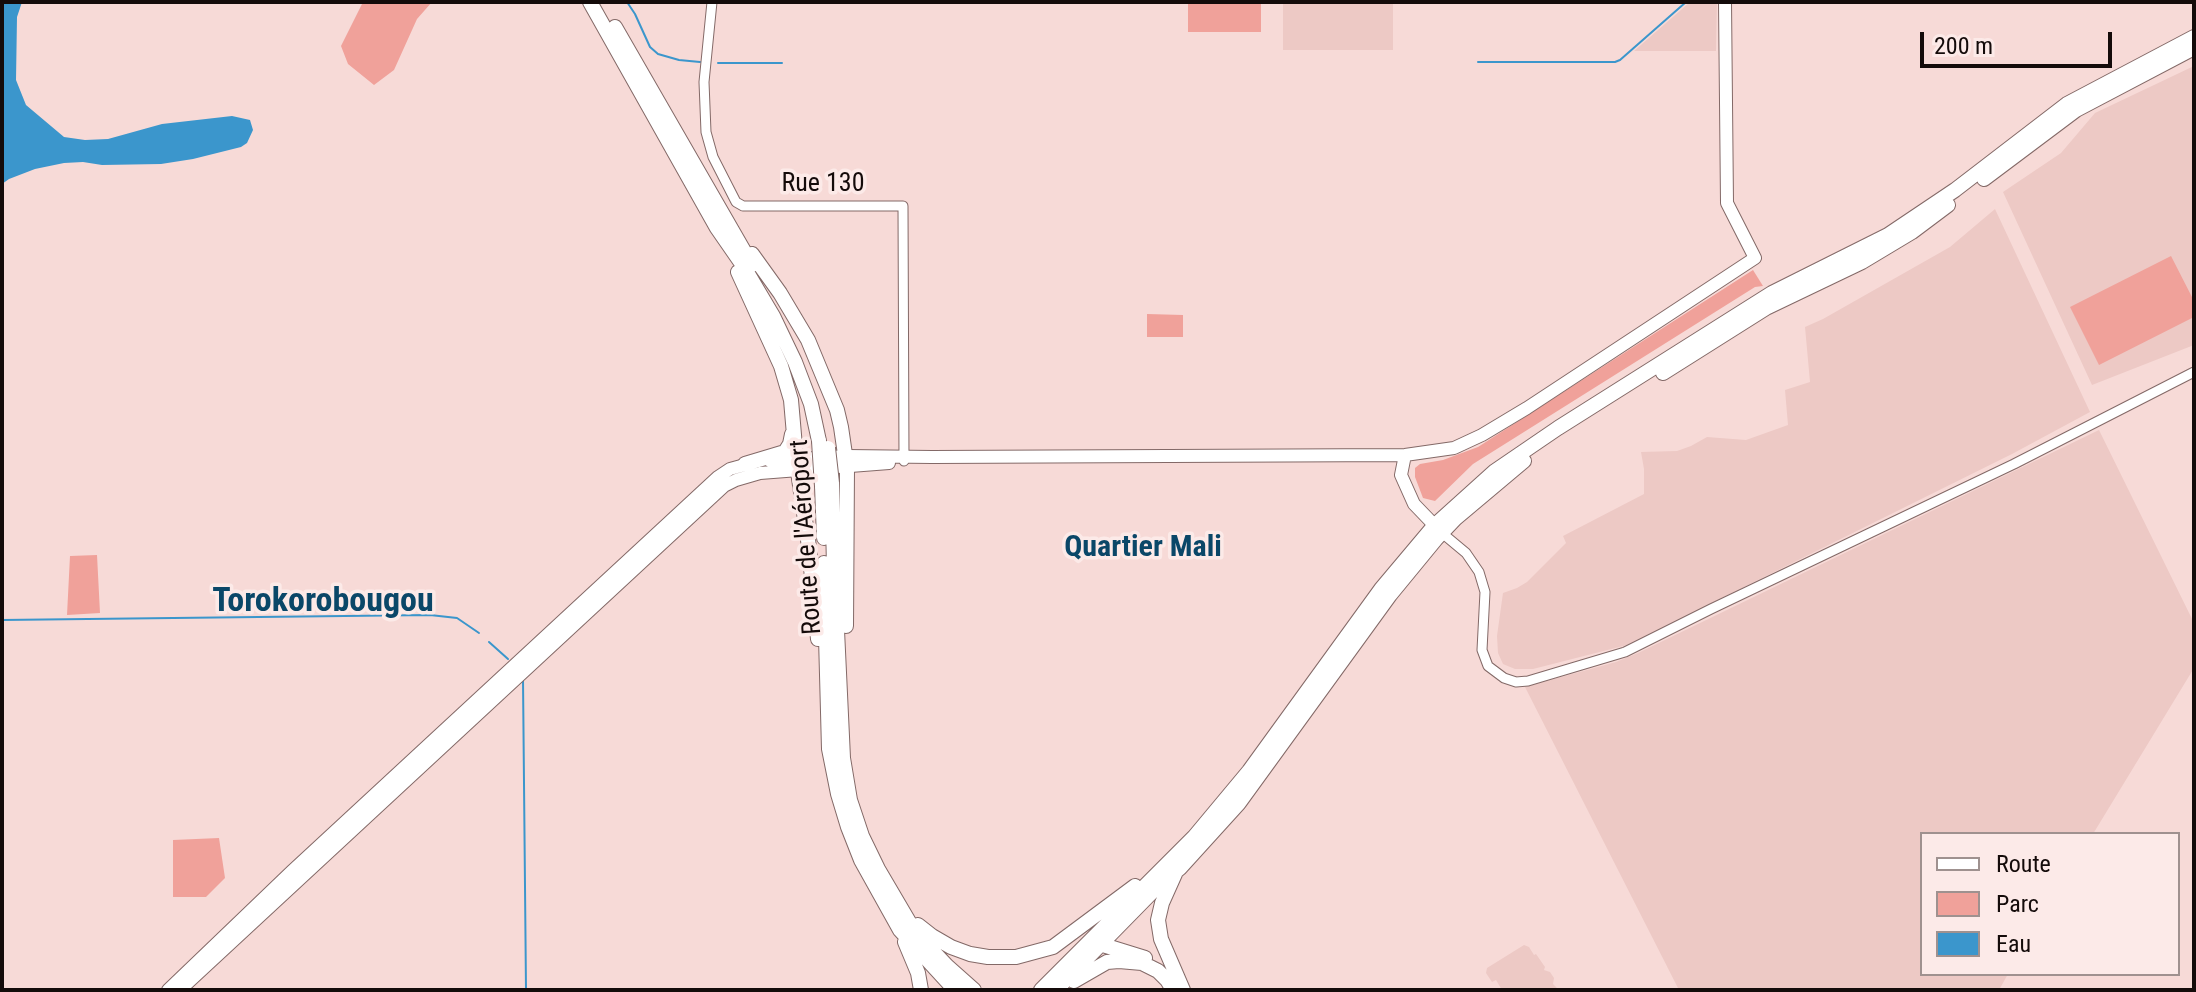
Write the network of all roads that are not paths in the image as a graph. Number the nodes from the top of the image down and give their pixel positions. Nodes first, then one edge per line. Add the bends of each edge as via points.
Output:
1 (590, 2) edge
2 (600, 2) edge
3 (712, 2) edge
4 (1725, 2) edge
5 (2194, 37) edge
6 (2194, 48) edge
7 (722, 225) junction
8 (2194, 372) edge
9 (793, 426) junction
10 (1405, 455) junction
11 (904, 459) junction
12 (847, 462) junction
13 (745, 464) junction
14 (797, 464) junction
15 (1438, 529) junction
16 (833, 679) junction
17 (1182, 848) junction
18 (1176, 872) junction
19 (903, 913) junction
20 (900, 930) junction
21 (1103, 945) junction
22 (1086, 946) junction
23 (1177, 985) edge
24 (168, 990) edge
25 (180, 990) edge
26 (921, 990) edge
27 (955, 990) edge
28 (974, 990) edge
29 (1041, 990) edge
30 (1058, 990) edge

1 - 7 highway, Route de l'Aéroport
2 - 7 highway, Route de l'Aéroport
3 - 11 street, Rue 130 via 704,82 706,132 736,202 903,206
4 - 10 main road via 1727,203 1755,258 1482,435 1454,448
5 - 15 highway via 2067,104 1888,235 1772,293 1558,428 1495,471
6 - 15 highway via 2076,110 1912,232 1766,308 1529,458
7 - 9 highway via 781,366
7 - 12 highway via 780,293 808,340 837,410
7 - 16 highway, Route de l'Aéroport, bridge via 803,357 818,401 834,566
8 - 15 street via 1625,652 1528,681 1504,678 1488,666 1482,650 1485,592 1479,572
9 - 13 highway via 785,452
9 - 14 highway
10 - 11 main road
10 - 15 main road via 1401,475 1414,504
11 - 12 main road
12 - 14 main road
12 - 16 highway via 845,636
13 - 14 main road
13 - 24 main road via 718,477
14 - 16 highway via 816,625
14 - 25 main road via 724,486
15 - 17 highway via 1381,589 1249,771
15 - 18 highway via 1239,803
16 - 19 highway, Route de l'Aéroport via 850,800 862,836
16 - 20 highway, Route de l'Aéroport via 829,749 838,794 861,860
17 - 19 highway via 1070,936 1053,947 1016,957 988,957 951,947
17 - 22 highway
18 - 21 highway
18 - 23 highway via 1158,920
19 - 28 highway, Route de l'Aéroport via 915,932
20 - 26 highway
20 - 27 highway, Route de l'Aéroport
21 - 22 highway
21 - 23 highway via 1159,963
21 - 30 highway
22 - 29 highway
23 - 30 highway via 1142,963 1119,961 1096,967

